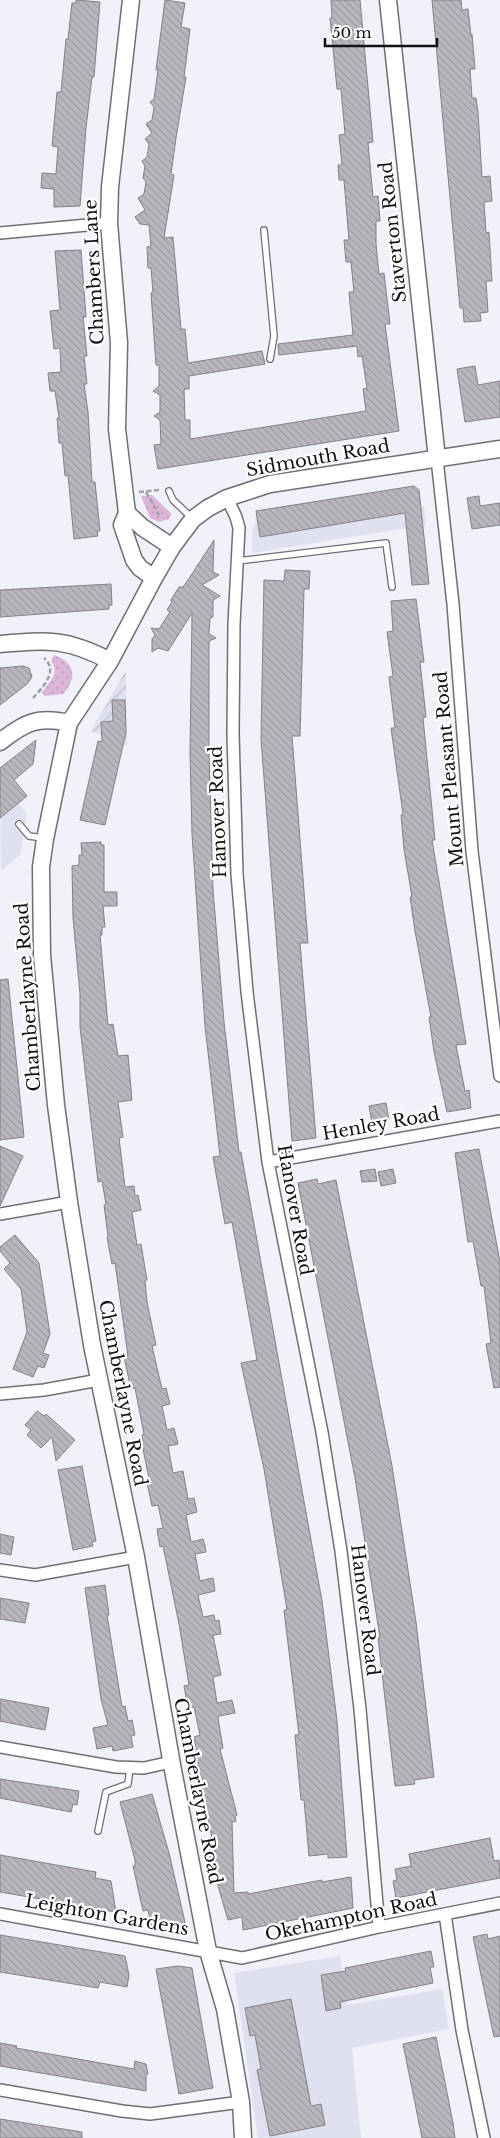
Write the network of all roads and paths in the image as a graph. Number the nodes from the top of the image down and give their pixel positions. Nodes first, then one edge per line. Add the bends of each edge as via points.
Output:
1 (131, 0) edge
2 (388, 0) edge
3 (110, 223) junction
4 (264, 230) dead end
5 (0, 233) edge
6 (270, 359) dead end
7 (500, 449) edge
8 (437, 459) junction
9 (160, 490) dead end
10 (169, 491) dead end
11 (137, 492) dead end
12 (146, 492) junction
13 (227, 498) junction
14 (127, 513) junction
15 (159, 515) dead end
16 (193, 519) junction
17 (142, 527) junction
18 (126, 539) junction
19 (172, 547) junction
20 (238, 561) junction
21 (154, 578) junction
22 (392, 587) dead end
23 (0, 644) edge
24 (39, 653) dead end
25 (110, 661) junction
26 (33, 698) dead end
27 (69, 723) junction
28 (0, 742) edge
29 (18, 824) dead end
30 (45, 839) junction
31 (500, 1076) edge
32 (500, 1120) edge
33 (268, 1162) junction
34 (69, 1202) junction
35 (0, 1214) edge
36 (99, 1380) junction
37 (0, 1394) edge
38 (136, 1557) junction
39 (0, 1570) edge
40 (0, 1747) edge
41 (171, 1762) junction
42 (130, 1768) junction
43 (98, 1830) dead end
44 (500, 1903) edge
45 (0, 1914) edge
46 (445, 1914) junction
47 (378, 1927) junction
48 (208, 1951) junction
49 (0, 2090) edge
50 (241, 2102) junction
51 (243, 2138) edge
52 (484, 2138) edge

1 - 3 street, Chambers Lane via 110,187
2 - 8 street, Staverton Road
3 - 5 street
3 - 14 street, Chambers Lane via 119,343 117,429
4 - 6 lane via 274,336
7 - 8 street, Sidmouth Road
8 - 13 street, Sidmouth Road via 270,484
8 - 31 street, Mount Pleasant Road via 453,604 472,851
9 - 12 path
10 - 16 lane via 173,500
11 - 12 path
12 - 15 path
13 - 16 street, Sidmouth Road
13 - 20 street, Hanover Road via 239,528
14 - 17 street
14 - 18 street, Chambers Lane via 122,525
16 - 19 street, Sidmouth Road
17 - 18 street
17 - 19 street
18 - 21 street, Chambers Lane via 134,560
19 - 21 street, Sidmouth Road
20 - 22 lane via 386,543
20 - 33 street, Hanover Road via 233,734 237,874 247,992
21 - 25 street, Sidmouth Road
23 - 25 street via 65,642
24 - 26 path via 48,661 50,677
25 - 27 street, Chamberlayne Road
27 - 28 street via 36,720 17,728
27 - 30 street, Chamberlayne Road
29 - 30 lane via 29,836
30 - 34 street, Chamberlayne Road via 41,867 42,955
32 - 33 street, Henley Road
33 - 47 street, Hanover Road via 322,1432 341,1551 360,1709
34 - 35 street
34 - 36 street, Chamberlayne Road
36 - 37 street
36 - 38 street, Chamberlayne Road
38 - 39 street via 35,1575
38 - 41 street, Chamberlayne Road
40 - 42 street
41 - 42 street
41 - 48 street, Chamberlayne Road
42 - 43 lane via 128,1784 106,1792
44 - 46 street, Okehampton Road
45 - 48 street, Leighton Gardens
46 - 47 street, Okehampton Road
46 - 52 street via 462,2030
47 - 48 street, Okehampton Road via 242,1958
48 - 50 street, Chamberlayne Road via 225,2009
49 - 50 street via 150,2114
50 - 51 street, Chamberlayne Road

